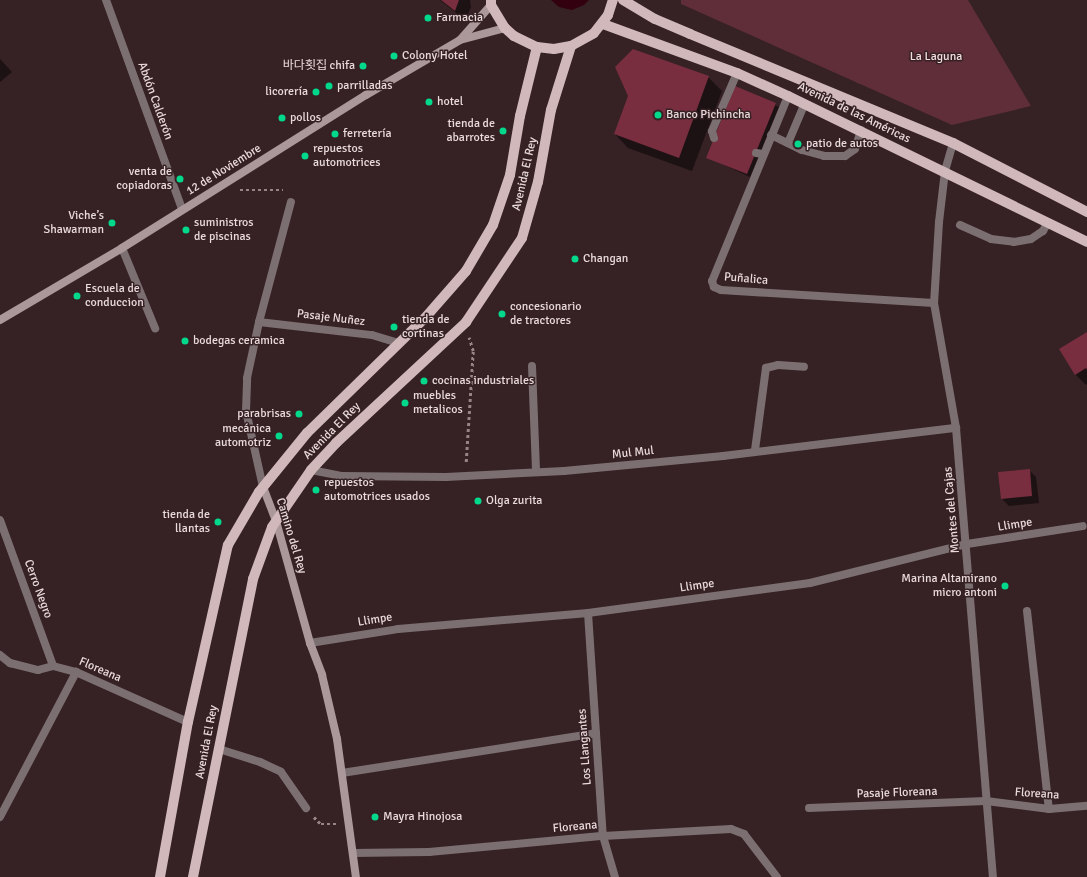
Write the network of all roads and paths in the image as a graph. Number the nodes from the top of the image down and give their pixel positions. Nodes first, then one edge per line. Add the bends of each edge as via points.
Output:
1 (106, 0) edge
2 (613, 0) edge
3 (623, 0) edge
4 (491, 2) edge
5 (603, 24) junction
6 (505, 28) junction
7 (460, 40) junction
8 (571, 46) junction
9 (537, 47) junction
10 (737, 73) junction
11 (788, 96) junction
12 (805, 103) junction
13 (861, 130) junction
14 (771, 135) junction
15 (714, 138) dead end
16 (788, 143) junction
17 (953, 143) junction
18 (945, 171) junction
19 (216, 190) junction
20 (291, 202) joint
21 (182, 209) junction
22 (1087, 212) edge
23 (1048, 222) junction
24 (960, 225) dead end
25 (1087, 242) edge
26 (122, 248) junction
27 (934, 303) junction
28 (0, 320) edge
29 (259, 322) junction
30 (466, 322) junction
31 (155, 328) dead end
32 (399, 343) junction
33 (532, 366) dead end
34 (804, 367) dead end
35 (956, 428) junction
36 (755, 450) junction
37 (311, 470) junction
38 (536, 472) junction
39 (465, 476) junction
40 (263, 486) junction
41 (0, 520) edge
42 (276, 521) junction
43 (1083, 526) dead end
44 (967, 544) junction
45 (1027, 611) dead end
46 (588, 613) junction
47 (310, 643) junction
48 (0, 655) edge
49 (53, 666) junction
50 (76, 672) junction
51 (188, 722) junction
52 (596, 733) junction
53 (219, 749) junction
54 (342, 773) junction
55 (986, 801) junction
56 (1087, 806) edge
57 (306, 808) joint
58 (809, 808) dead end
59 (1049, 809) junction
60 (0, 817) edge
61 (349, 824) junction
62 (603, 836) junction
63 (353, 853) junction
64 (160, 877) edge
65 (193, 877) edge
66 (356, 877) edge
67 (615, 877) edge
68 (777, 877) edge
69 (993, 877) edge

1 - 21 street, Abdón Calderón
2 - 5 main road
3 - 17 main road, Avenida de las Américas via 690,34
4 - 6 main road
4 - 7 street, 12 de Noviembre
5 - 8 main road via 583,41
5 - 10 main road, Avenida de las Américas
6 - 7 street, 12 de Noviembre
6 - 9 main road via 514,36
7 - 19 street, 12 de Noviembre via 366,95
8 - 9 main road via 554,49
8 - 30 main road, Avenida El Rey via 551,110 538,182 522,238
9 - 32 main road, Avenida El Rey via 520,116 510,175 493,225 466,271
10 - 11 main road, Avenida de las Américas
10 - 15 street via 712,132
11 - 12 main road, Avenida de las Américas
11 - 14 street, Puñalica
12 - 13 main road, Avenida de las Américas
12 - 16 street
13 - 16 street via 855,149 845,156 824,156
13 - 18 main road, Avenida de las Américas
14 - 16 street
14 - 27 street, Puñalica via 759,154 712,281 714,287 722,290
17 - 18 street, Montes del Cajas
17 - 22 main road, Avenida de las Américas
18 - 23 main road, Avenida de las Américas
18 - 27 street, Montes del Cajas
19 - 20 path via 283,190
19 - 21 street, 12 de Noviembre
20 - 29 street, Camino del Rey
21 - 26 street, 12 de Noviembre
23 - 24 street via 1043,231 1031,239 1014,242 991,239
23 - 25 main road, Avenida de las Américas
26 - 28 street, 12 de Noviembre
26 - 31 street
27 - 35 street, Montes del Cajas
29 - 32 street, Pasaje Nuñez via 372,335
29 - 40 street, Camino del Rey via 248,378 246,411
30 - 37 main road, Avenida El Rey via 336,443
30 - 39 path via 473,351
32 - 40 main road, Avenida El Rey via 307,433
33 - 38 street
34 - 36 street via 778,365 766,368
35 - 36 street, Mul Mul
35 - 44 street, Montes del Cajas
36 - 38 street, Mul Mul via 605,468
37 - 39 street, Mul Mul via 342,476
37 - 42 main road, Avenida El Rey
38 - 39 street, Mul Mul
40 - 42 street, Camino del Rey
40 - 51 main road, Avenida El Rey via 228,545
41 - 49 street, Cerro Negro
42 - 47 street, Camino del Rey
42 - 53 main road, Avenida El Rey via 253,579
43 - 44 street, Llimpe
44 - 46 street, Llimpe via 810,584
44 - 55 street, Montes del Cajas
45 - 59 street
46 - 47 street, Llimpe via 398,629
46 - 52 street, Los Llangantes
47 - 54 street, Camino del Rey via 322,675
48 - 49 street, Floreana via 10,663 38,670
49 - 50 street, Floreana
50 - 51 street, Floreana
50 - 60 street
51 - 64 main road, Avenida El Rey
52 - 54 street
52 - 62 street, Los Llangantes
53 - 57 street via 260,762 281,772
53 - 65 main road, Avenida El Rey
54 - 61 street, Camino del Rey
55 - 58 street, Pasaje Floreana
55 - 59 street, Floreana
55 - 69 street, Montes del Cajas
56 - 59 street, Floreana
57 - 61 path via 320,824
61 - 63 street, Camino del Rey
62 - 63 street, Floreana via 429,852
62 - 67 street, Los Llangantes
62 - 68 street, Floreana via 738,830
63 - 66 street, Camino del Rey

